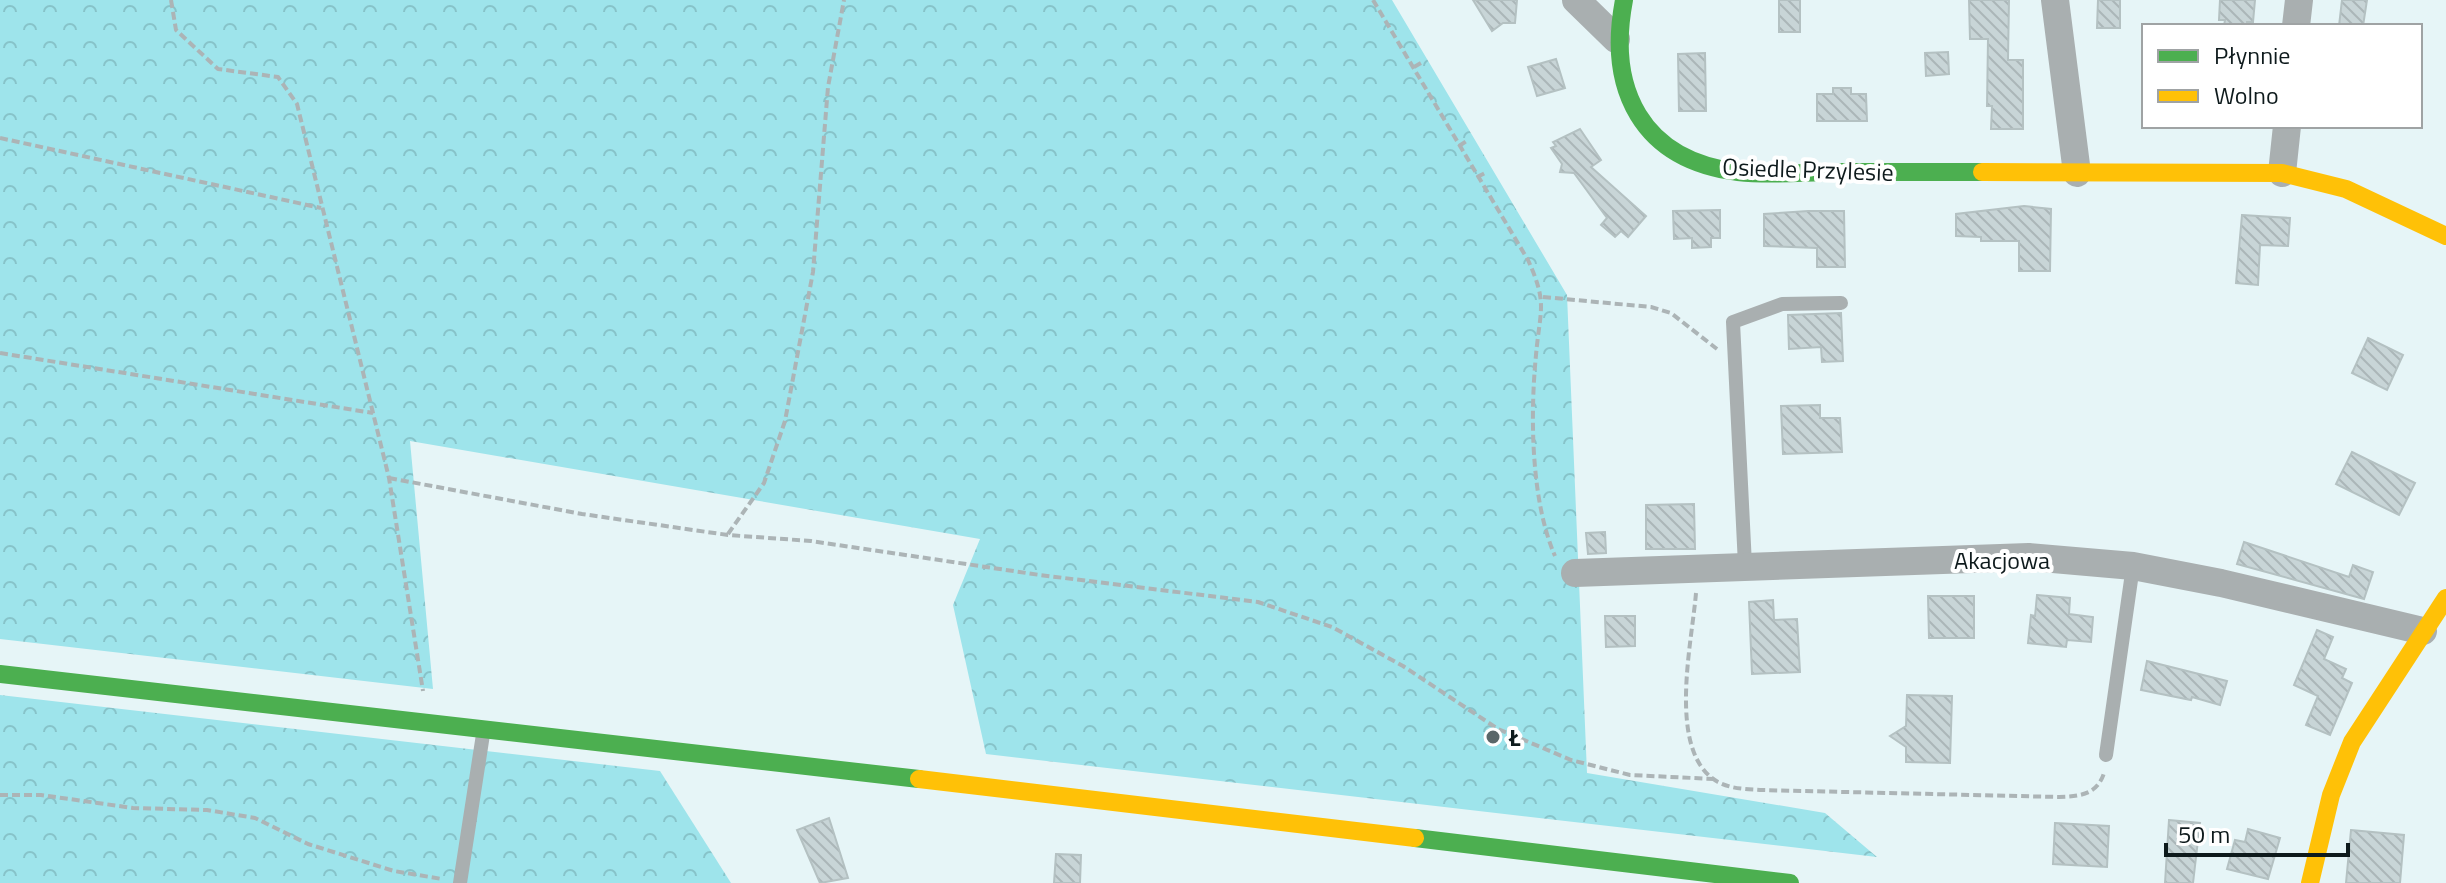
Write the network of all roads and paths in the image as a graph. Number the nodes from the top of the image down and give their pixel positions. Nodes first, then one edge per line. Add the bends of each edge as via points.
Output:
1 (171, 0) edge
2 (844, 0) edge
3 (1373, 0) edge
4 (1576, 0) edge
5 (1624, 0) edge
6 (2055, 0) edge
7 (2299, 0) edge
8 (2296, 24) edge
9 (1616, 39) junction
10 (1421, 63) dead end
11 (1414, 67) junction
12 (2287, 128) edge
13 (0, 138) edge
14 (1468, 140) dead end
15 (1459, 146) junction
16 (1487, 172) dead end
17 (2077, 173) junction
18 (2282, 173) junction
19 (1477, 177) junction
20 (321, 208) junction
21 (2446, 236) edge
22 (1543, 297) junction
23 (1841, 303) dead end
24 (0, 353) edge
25 (1735, 362) junction
26 (373, 413) junction
27 (389, 478) junction
28 (728, 535) junction
29 (1745, 565) junction
30 (2133, 566) junction
31 (1698, 567) junction
32 (1575, 573) joint
33 (2446, 598) edge
34 (2423, 631) junction
35 (0, 674) edge
36 (428, 721) junction
37 (485, 728) junction
38 (2106, 755) joint
39 (1714, 779) junction
40 (0, 795) edge
41 (460, 882) edge
42 (1790, 883) edge
43 (2310, 883) edge

1 - 20 path via 176,30 218,69 278,77 297,104
2 - 28 path via 828,87 813,272 785,421 764,483
3 - 11 path
4 - 9 street
5 - 9 main road, Osiedle Przylesie
6 - 17 street
7 - 8 street
9 - 17 main road, Osiedle Przylesie via 1620,75 1636,112 1658,140 1685,158 1712,167 1738,172
10 - 11 path
11 - 15 path
12 - 18 street
13 - 20 path
14 - 15 path
15 - 19 path
16 - 19 path
17 - 18 main road, Osiedle Przylesie
18 - 21 main road, Osiedle Przylesie via 2319,178 2359,192
19 - 22 path via 1528,260
20 - 26 path
22 - 25 path via 1671,313
22 - 32 path via 1535,356 1542,526 1555,558
23 - 25 lane via 1782,304 1733,322
24 - 26 path
25 - 29 lane
26 - 27 path
27 - 28 path
27 - 36 path
28 - 39 path via 811,541 1258,602 1332,627 1498,729 1571,760 1630,775
29 - 30 street, Akacjowa via 2029,557
29 - 31 street, Akacjowa
30 - 34 street, Akacjowa
30 - 38 lane
31 - 32 street, Akacjowa
31 - 39 path via 1687,734 1697,763
33 - 34 main road
34 - 43 main road via 2352,742 2331,795
35 - 36 main road
36 - 37 main road
37 - 41 lane
37 - 42 main road
38 - 39 path via 2104,777 2082,796 1760,790
40 - 41 path via 255,818 308,844 394,871

